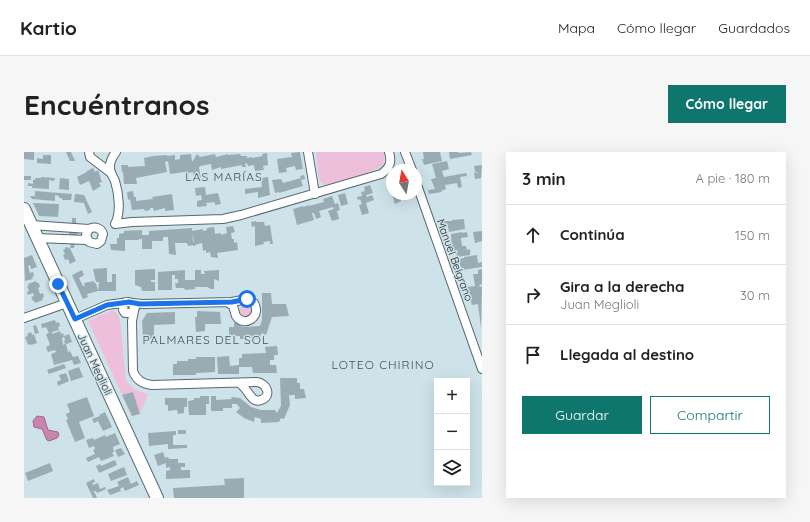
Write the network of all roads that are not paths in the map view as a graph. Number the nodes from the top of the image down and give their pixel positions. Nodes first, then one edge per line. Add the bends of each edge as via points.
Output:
1 (89, 152) edge
2 (116, 152) edge
3 (308, 152) edge
4 (389, 152) edge
5 (405, 152) edge
6 (410, 164) edge
7 (111, 174) junction
8 (315, 194) junction
9 (422, 199) edge
10 (24, 209) edge
11 (115, 224) junction
12 (31, 225) junction
13 (64, 227) junction
14 (89, 229) junction
15 (102, 232) junction
16 (37, 238) junction
17 (63, 239) junction
18 (87, 240) junction
19 (227, 302) dead end
20 (67, 303) junction
21 (130, 310) junction
22 (24, 318) edge
23 (75, 319) junction
24 (482, 369) edge
25 (239, 383) dead end
26 (157, 498) edge

1 - 7 street via 90,158
2 - 7 street via 110,163
3 - 8 street
4 - 8 street via 390,165 381,174
5 - 6 street
7 - 11 street via 116,184 119,213
8 - 11 street via 227,218
9 - 24 street, Manuel Belgrano
10 - 12 main road, Juan Meglioli
11 - 15 street
12 - 13 street
12 - 16 main road, Juan Meglioli
13 - 14 street
13 - 17 street
14 - 15 street via 95,227
14 - 18 street via 86,233
15 - 18 street via 103,237 99,243 91,244
16 - 17 street
16 - 20 main road, Juan Meglioli
17 - 18 street
19 - 21 street via 143,304
20 - 22 street
20 - 23 main road, Juan Meglioli
21 - 23 street via 115,304
21 - 25 street via 133,371 143,383
23 - 26 main road, Juan Meglioli

